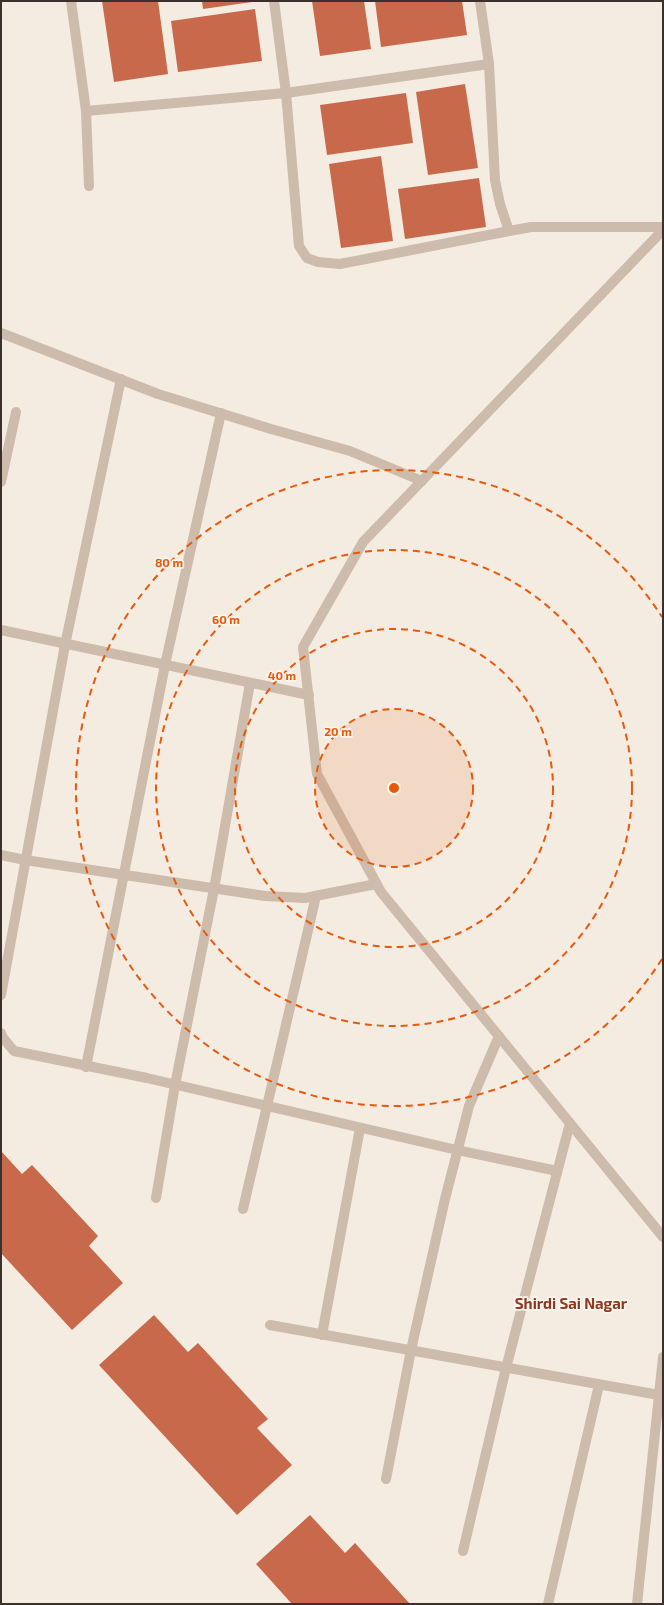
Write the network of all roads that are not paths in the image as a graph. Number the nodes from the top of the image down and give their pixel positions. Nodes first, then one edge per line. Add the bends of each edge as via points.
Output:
1 (71, 1) edge
2 (274, 1) edge
3 (480, 1) edge
4 (489, 64) junction
5 (286, 93) junction
6 (86, 111) junction
7 (89, 186) dead end
8 (663, 227) edge
9 (663, 230) edge
10 (509, 231) junction
11 (1, 333) edge
12 (121, 379) junction
13 (16, 412) dead end
14 (221, 413) junction
15 (422, 481) junction
16 (1, 482) edge
17 (1, 630) edge
18 (65, 645) junction
19 (165, 665) junction
20 (250, 683) junction
21 (309, 695) junction
22 (1, 855) edge
23 (25, 860) junction
24 (124, 875) junction
25 (376, 884) junction
26 (214, 889) junction
27 (316, 896) junction
28 (1, 995) edge
29 (1, 1033) edge
30 (499, 1036) junction
31 (86, 1067) junction
32 (175, 1085) junction
33 (266, 1106) junction
34 (570, 1123) junction
35 (360, 1128) junction
36 (457, 1150) junction
37 (557, 1172) junction
38 (156, 1198) dead end
39 (243, 1209) dead end
40 (663, 1237) edge
41 (270, 1326) dead end
42 (322, 1335) junction
43 (411, 1350) junction
44 (663, 1357) edge
45 (506, 1368) junction
46 (599, 1384) junction
47 (659, 1395) junction
48 (386, 1479) dead end
49 (463, 1551) dead end
50 (548, 1604) edge
51 (637, 1604) edge

1 - 6 street
2 - 5 street
3 - 4 street
4 - 5 street
4 - 10 street via 495,180
5 - 6 street
5 - 10 street via 299,246 307,258 340,264
6 - 7 street
8 - 10 street via 532,228
9 - 15 street
11 - 12 street
12 - 14 street via 158,394
12 - 18 street
13 - 16 street
14 - 15 street via 350,451
14 - 19 street
15 - 21 street via 363,542 303,647
17 - 18 street
18 - 19 street
18 - 23 street
19 - 20 street
19 - 24 street
20 - 21 street
20 - 26 street
21 - 25 street via 317,774
22 - 23 street
23 - 24 street
23 - 28 street
24 - 26 street
24 - 31 street
25 - 27 street
25 - 30 street
26 - 27 street via 265,896
26 - 32 street
27 - 33 street
29 - 31 street via 2,1038 14,1050
30 - 34 street
30 - 36 street via 469,1106
31 - 32 street
32 - 33 street
32 - 38 street
33 - 35 street
33 - 39 street
34 - 37 street
34 - 40 street
35 - 36 street
35 - 42 street
36 - 37 street
36 - 43 street
37 - 45 street
41 - 42 street
42 - 43 street
43 - 45 street
43 - 48 street
44 - 47 street
45 - 46 street
45 - 49 street
46 - 47 street
46 - 50 street
47 - 51 street

